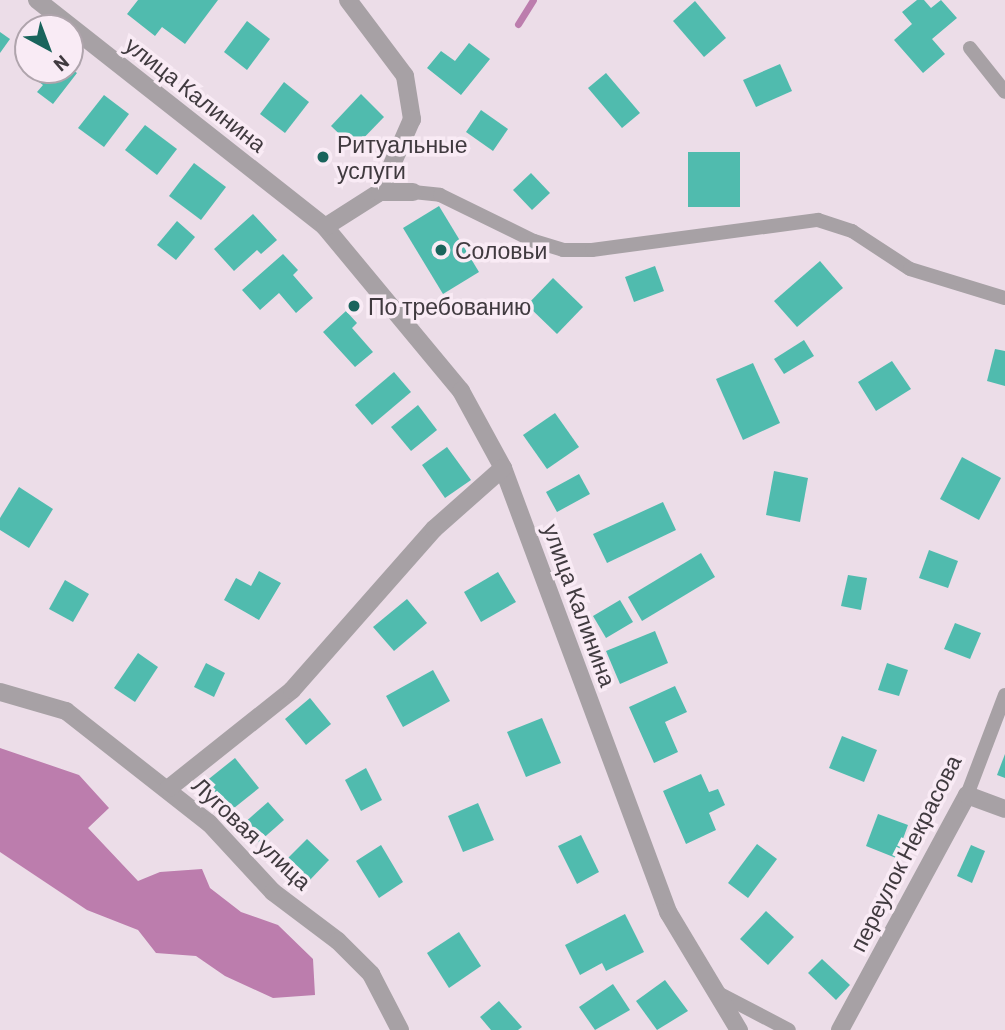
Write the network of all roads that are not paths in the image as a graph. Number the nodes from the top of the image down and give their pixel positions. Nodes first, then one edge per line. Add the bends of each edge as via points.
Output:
1 (37, 0) edge
2 (348, 0) edge
3 (970, 48) dead end
4 (1005, 92) edge
5 (380, 192) junction
6 (413, 192) joint
7 (325, 227) junction
8 (1005, 298) edge
9 (503, 468) junction
10 (0, 692) edge
11 (1005, 695) edge
12 (169, 788) junction
13 (967, 795) junction
14 (1005, 809) edge
15 (712, 990) junction
16 (400, 1030) edge
17 (738, 1030) edge
18 (789, 1030) edge
19 (840, 1030) edge

1 - 7 street, улица Калинина
2 - 5 street via 405,76 412,119
3 - 4 lane
5 - 6 street
5 - 7 street
6 - 8 lane via 440,195 534,241 563,250 593,250 818,220 852,231 910,270
7 - 9 street, улица Калинина via 461,391
9 - 12 street via 434,529 292,690
9 - 15 street, улица Калинина via 667,912
10 - 12 street, Луговая улица via 66,711
11 - 13 lane, переулок Некрасова
12 - 16 street, Луговая улица via 209,822 273,892 338,941 371,974
13 - 14 street
13 - 19 street, переулок Некрасова
15 - 17 street, улица Калинина
15 - 18 lane

